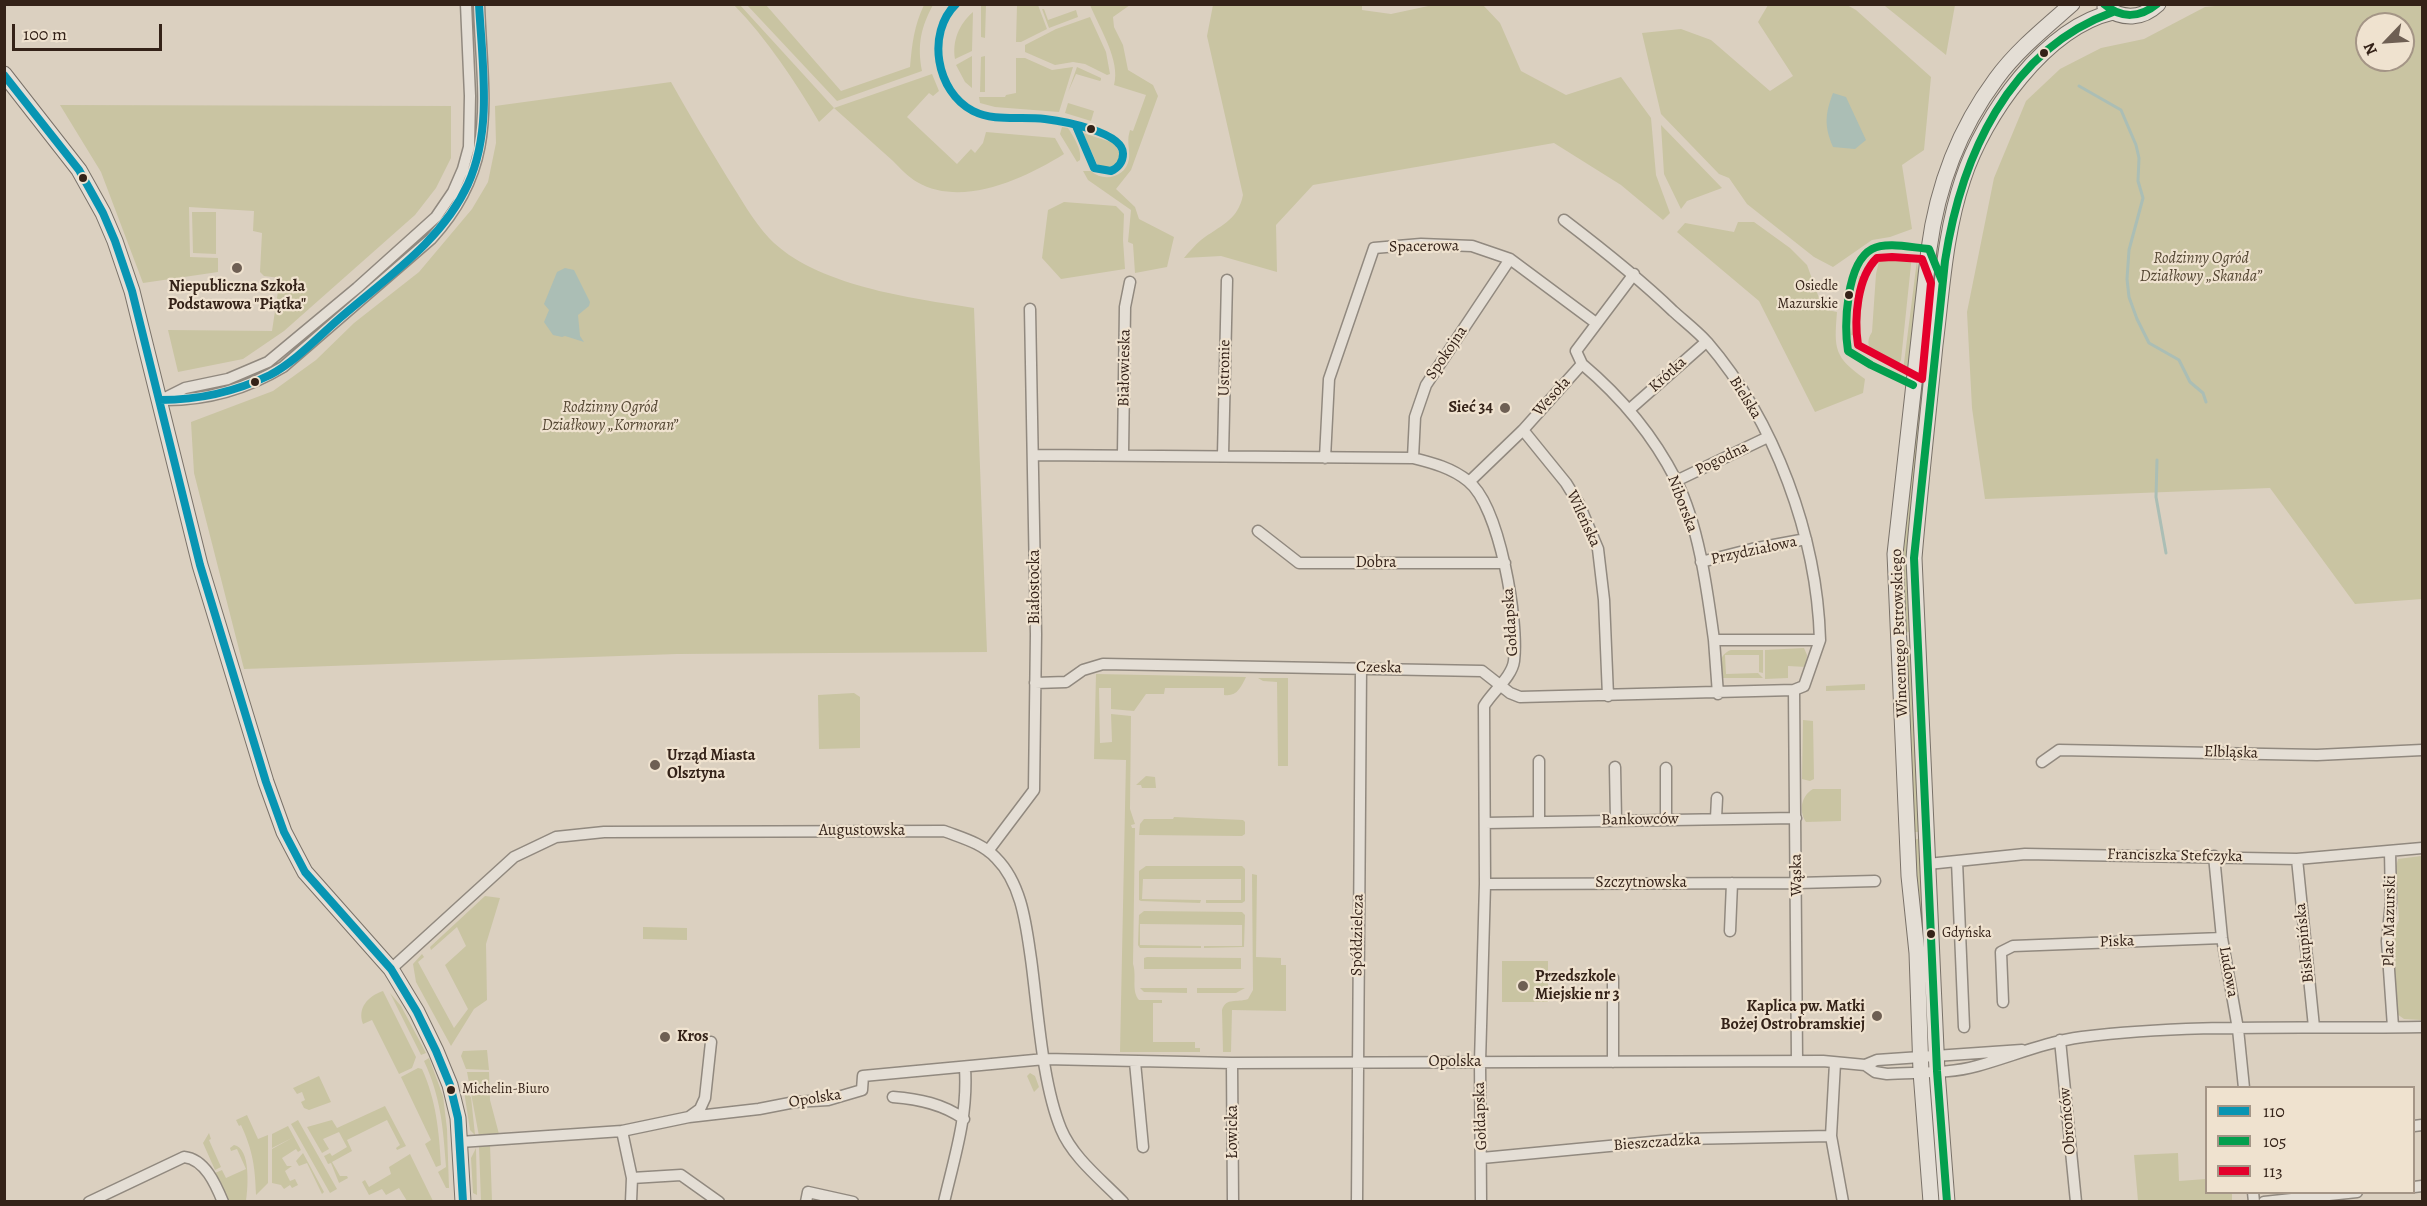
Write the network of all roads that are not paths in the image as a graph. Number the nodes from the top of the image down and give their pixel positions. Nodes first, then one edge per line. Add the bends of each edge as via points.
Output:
1 (466, 4) edge
2 (478, 4) edge
3 (2072, 4) edge
4 (2158, 4) edge
5 (2108, 8) edge
6 (4, 74) edge
7 (1564, 220) dead end
8 (1510, 259) junction
9 (1634, 274) junction
10 (1227, 280) dead end
11 (1130, 282) dead end
12 (1030, 309) dead end
13 (1596, 323) junction
14 (1706, 342) junction
15 (1582, 364) junction
16 (160, 400) junction
17 (1630, 409) junction
18 (1523, 430) junction
19 (1768, 436) junction
20 (1124, 454) junction
21 (1034, 455) junction
22 (1223, 455) junction
23 (1325, 458) junction
24 (1413, 458) junction
25 (1676, 481) junction
26 (1469, 482) junction
27 (1258, 531) dead end
28 (1806, 539) junction
29 (1701, 562) junction
30 (1505, 564) junction
31 (1713, 640) junction
32 (1820, 640) junction
33 (1916, 644) junction
34 (1899, 646) junction
35 (1361, 668) junction
36 (1035, 683) junction
37 (1499, 685) junction
38 (1794, 690) junction
39 (1718, 694) junction
40 (1608, 696) junction
41 (2422, 750) edge
42 (1539, 761) dead end
43 (2042, 762) dead end
44 (1615, 767) dead end
45 (1666, 768) dead end
46 (1717, 798) dead end
47 (1716, 818) junction
48 (1796, 818) junction
49 (1616, 820) junction
50 (1666, 820) junction
51 (1539, 822) junction
52 (1485, 823) junction
53 (2422, 848) edge
54 (988, 851) junction
55 (2390, 851) junction
56 (2214, 856) junction
57 (2297, 859) junction
58 (1957, 861) junction
59 (1928, 864) junction
60 (1875, 881) dead end
61 (1732, 883) junction
62 (1485, 884) junction
63 (1797, 884) junction
64 (1730, 931) dead end
65 (2222, 938) junction
66 (391, 969) junction
67 (1613, 978) dead end
68 (2003, 1002) dead end
69 (1964, 1027) dead end
70 (2393, 1027) junction
71 (2422, 1027) edge
72 (2314, 1028) junction
73 (2238, 1029) junction
74 (2060, 1040) junction
75 (711, 1042) dead end
76 (1045, 1059) junction
77 (1797, 1060) junction
78 (1135, 1062) junction
79 (1480, 1062) junction
80 (1613, 1062) junction
81 (1232, 1063) junction
82 (1357, 1063) junction
83 (1835, 1063) junction
84 (1921, 1064) junction
85 (1937, 1064) junction
86 (1864, 1065) junction
87 (965, 1068) junction
88 (2244, 1086) edge
89 (893, 1096) dead end
90 (689, 1117) junction
91 (964, 1119) junction
92 (622, 1131) junction
93 (1831, 1136) junction
94 (460, 1142) junction
95 (1143, 1148) dead end
96 (1482, 1158) junction
97 (632, 1178) junction
98 (2341, 1194) edge
99 (89, 1202) edge
100 (223, 1202) edge
101 (463, 1202) edge
102 (631, 1202) edge
103 (719, 1202) edge
104 (806, 1202) edge
105 (853, 1202) edge
106 (944, 1202) edge
107 (1123, 1202) edge
108 (1233, 1202) edge
109 (1357, 1202) edge
110 (1481, 1202) edge
111 (1843, 1202) edge
112 (1931, 1202) edge
113 (1947, 1202) edge
114 (2076, 1202) edge
115 (2265, 1202) edge

1 - 16 street via 469,147 453,192 436,217 268,362 228,379 185,388
2 - 16 street via 482,137 473,176 446,223 283,367 235,390 188,401
3 - 34 main road, Wincentego Pstrowskiego via 1996,78 1967,124 1947,170 1935,213 1895,554
4 - 5 main road via 2139,15 2126,16
5 - 33 main road, Wincentego Pstrowskiego via 2039,57 2008,93 1982,135 1963,178 1948,238 1920,483 1914,558
6 - 16 main road via 79,170 103,213 132,291
7 - 9 street, Bielska
8 - 13 street, Spacerowa
8 - 23 street, Spacerowa via 1472,246 1421,243 1374,248 1329,379
8 - 24 street, Spokojna via 1426,386 1415,417
9 - 13 street, Wesoła
9 - 14 street, Bielska
10 - 22 street, Ustronie
11 - 20 street, Białowieska via 1125,307
12 - 21 street, Białostocka
13 - 15 street, Wesoła via 1576,351
14 - 17 street, Krótka
14 - 19 street, Bielska via 1742,389
15 - 17 street, Niborska
15 - 18 street, Wesoła
16 - 66 main road via 200,565 284,832 305,872
17 - 25 street, Niborska
18 - 26 street, Wesoła
18 - 40 street, Wileńska via 1580,504 1598,549
19 - 25 street, Pogodna
19 - 28 street, Bielska via 1790,486
20 - 21 street, Gołdapska
20 - 22 street, Gołdapska
21 - 36 street, Białostocka
22 - 23 street, Gołdapska
23 - 24 street, Gołdapska
24 - 26 street, Gołdapska via 1440,464
25 - 29 street, Niborska
26 - 30 street, Gołdapska via 1479,493
27 - 30 street, Dobra via 1299,563
28 - 29 street, Przydziałowa
28 - 32 street, Bielska
29 - 31 street, Niborska
30 - 37 street, Gołdapska via 1512,601 1514,662
31 - 32 street
31 - 39 street, Niborska
32 - 38 street via 1804,686
33 - 34 main road via 1906,639
33 - 59 main road, Wincentego Pstrowskiego
34 - 84 main road, Wincentego Pstrowskiego
35 - 36 street, Czeska via 1103,664 1083,670 1066,682
35 - 37 street, Czeska via 1482,671
35 - 82 street, Spółdzielcza
36 - 54 street, Białostocka via 1034,790
37 - 40 street, Czeska via 1520,697
37 - 52 street, Gołdapska via 1484,706
38 - 39 street, Czeska
38 - 48 street, Wąska
39 - 40 street, Czeska
41 - 43 street, Elbląska via 2317,755 2059,750
42 - 51 street
44 - 49 street
45 - 50 street
46 - 47 street
47 - 48 street, Bankowców
47 - 50 street, Bankowców
48 - 63 street, Wąska
49 - 50 street, Bankowców
49 - 51 street, Bankowców
51 - 52 street, Bankowców
52 - 62 street, Gołdapska
53 - 55 street, Franciszka Stefczyka
54 - 66 street, Augustowska via 944,831 611,832 556,837 514,857
54 - 76 street, Augustowska via 1009,876 1026,922
55 - 57 street, Franciszka Stefczyka
55 - 70 street, Plac Mazurski via 2387,941
56 - 57 street, Franciszka Stefczyka
56 - 58 street, Franciszka Stefczyka via 2025,854
56 - 65 street, Ludowa
57 - 72 street, Biskupińska
58 - 59 street, Franciszka Stefczyka
58 - 69 street
59 - 85 main road, Wincentego Pstrowskiego
60 - 63 street, Szczytnowska
61 - 62 street, Szczytnowska
61 - 63 street, Szczytnowska
61 - 64 street
62 - 79 street, Gołdapska
63 - 77 street, Wąska
65 - 68 street, Piska via 2013,946 2001,952
65 - 73 street, Ludowa
66 - 94 main road via 445,1070
67 - 80 street
70 - 71 street
70 - 72 street
72 - 73 street
73 - 74 street via 2167,1030
73 - 88 street, Ludowa
74 - 85 street via 1976,1066
74 - 114 street, Obrońców
75 - 90 street via 705,1098 700,1109
76 - 78 street, Opolska
76 - 87 street, Opolska
76 - 107 street, Augustowska via 1055,1111 1069,1144
77 - 80 street, Opolska
77 - 83 street, Opolska
78 - 81 street, Opolska
78 - 95 street
79 - 80 street, Opolska
79 - 82 street, Opolska
79 - 96 street, Gołdapska
81 - 82 street, Opolska
81 - 108 street, Łowicka
82 - 109 street, Spółdzielcza
83 - 86 street, Opolska
83 - 93 street
84 - 85 street, Opolska
84 - 85 street
84 - 86 street, Opolska via 1877,1060
84 - 86 street, Opolska via 1887,1074
84 - 112 main road, Wincentego Pstrowskiego
85 - 113 main road, Wincentego Pstrowskiego
87 - 90 street, Opolska via 863,1076 862,1090 828,1100
87 - 91 street
89 - 91 street via 951,1110
90 - 92 street, Opolska
91 - 106 street
92 - 94 street, Opolska
92 - 97 street
93 - 96 street, Bieszczadzka via 1683,1139
93 - 111 street
94 - 101 main road
96 - 110 street, Gołdapska
97 - 102 street
97 - 103 street via 681,1175
98 - 115 street
99 - 100 street via 184,1157 191,1158 213,1180
104 - 105 street via 808,1192

